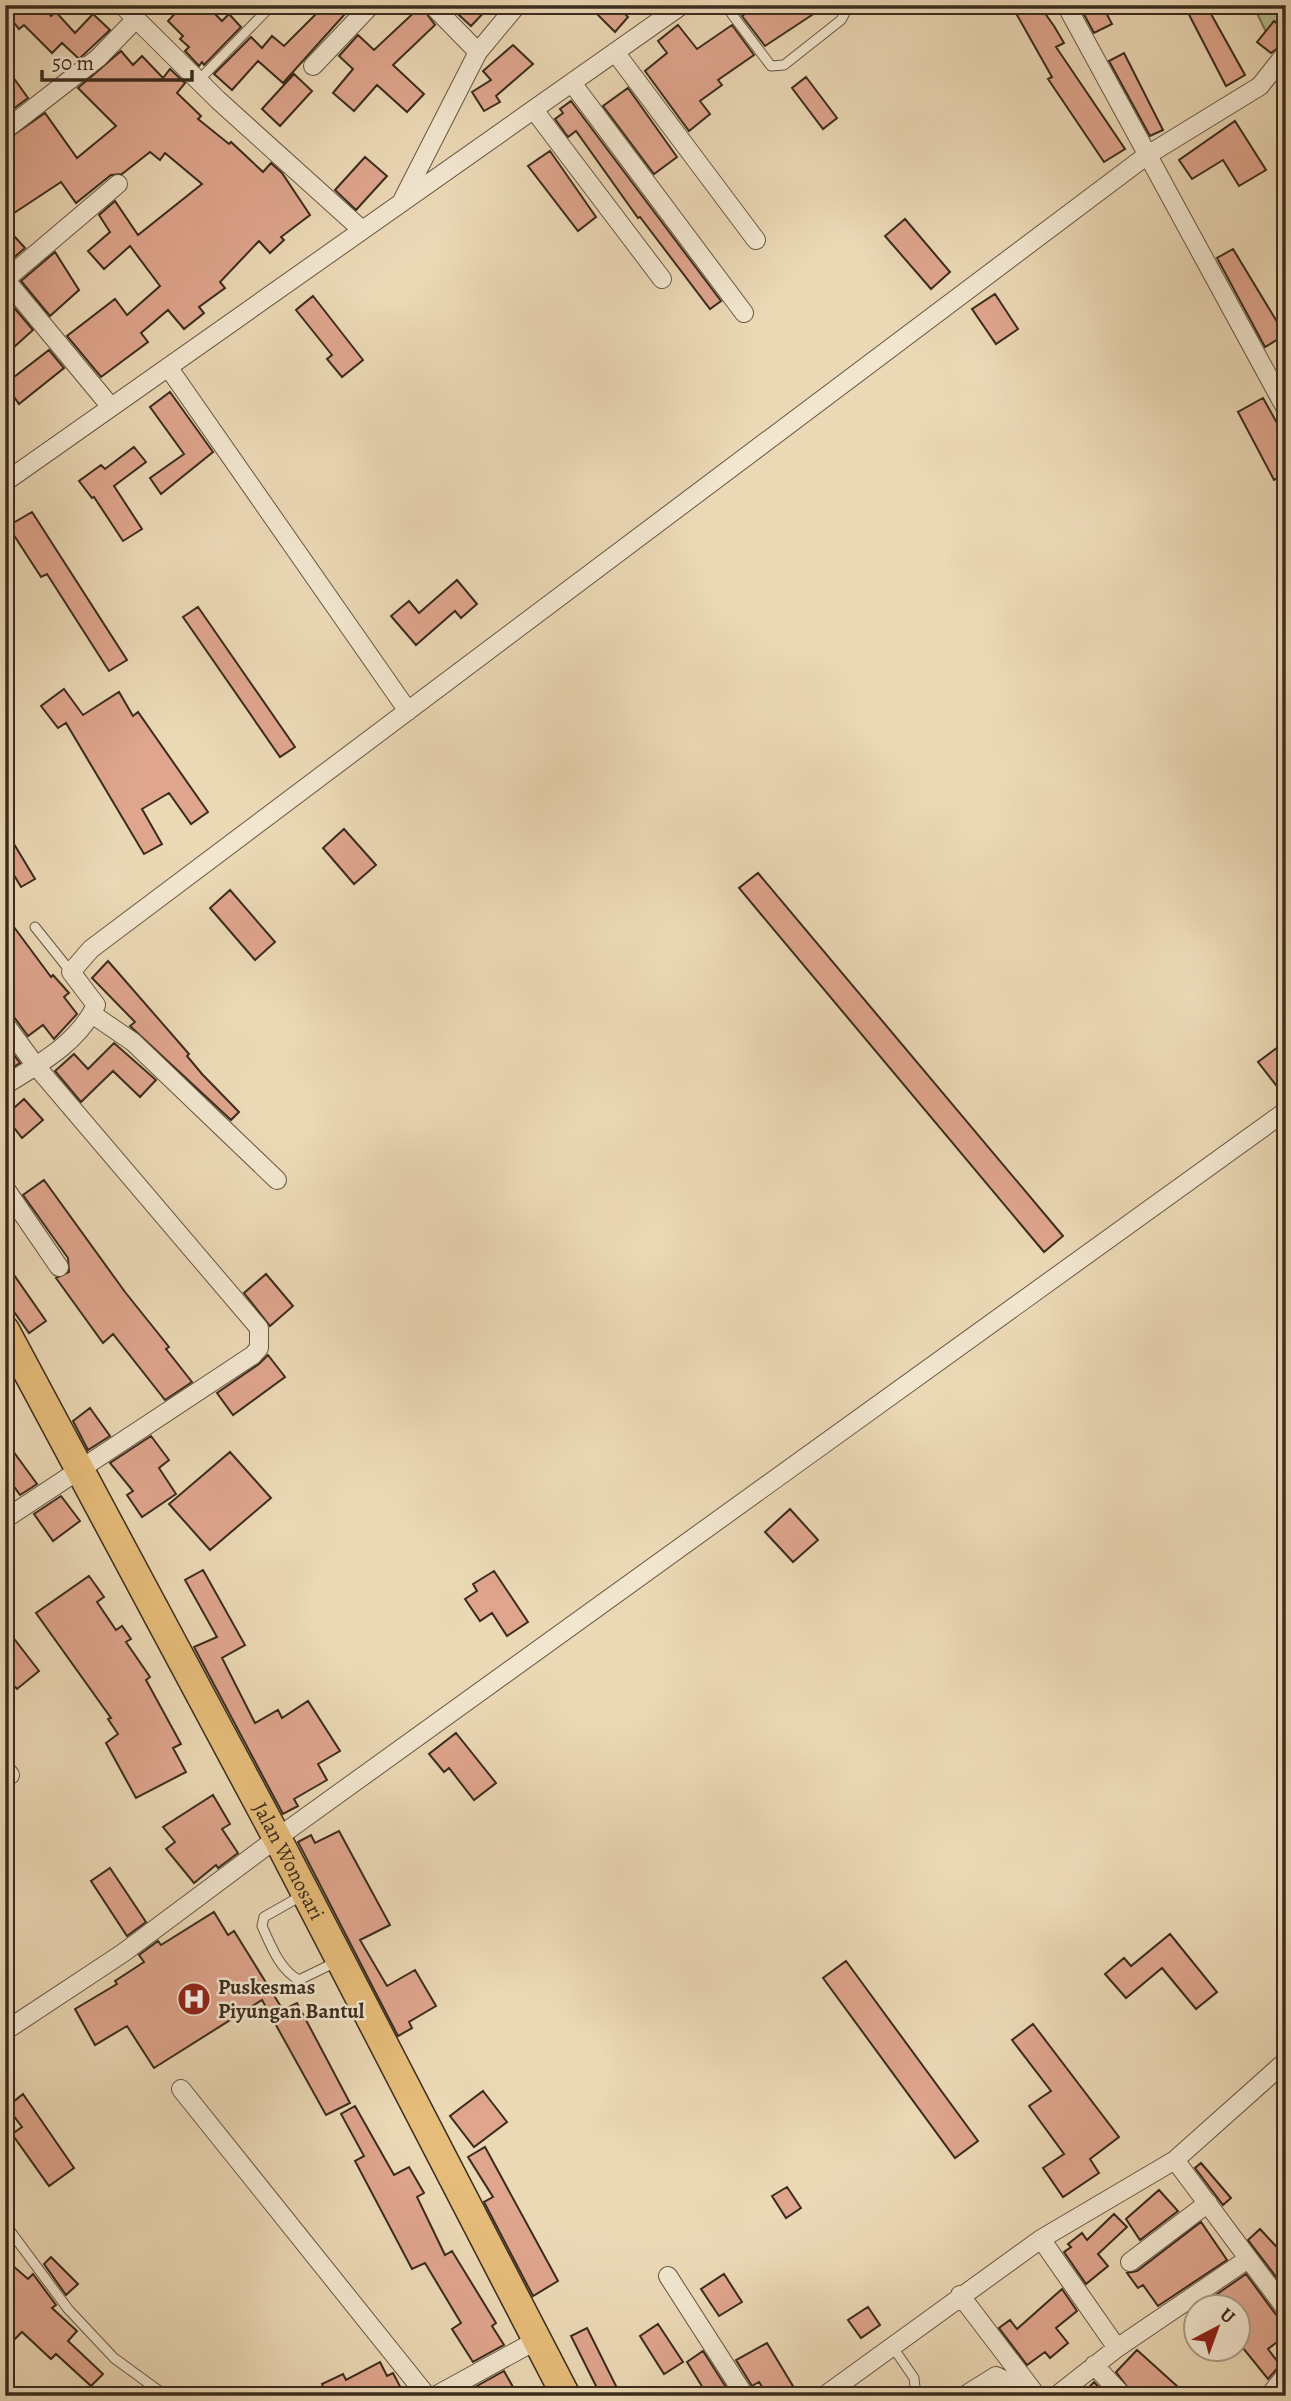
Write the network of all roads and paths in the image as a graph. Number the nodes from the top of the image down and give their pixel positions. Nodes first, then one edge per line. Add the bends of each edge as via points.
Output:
1 (122, 5) edge
2 (371, 5) edge
3 (432, 5) edge
4 (517, 5) edge
5 (682, 5) edge
6 (726, 5) edge
7 (844, 5) edge
8 (1066, 5) edge
9 (269, 8) dead end
10 (136, 19) junction
11 (478, 52) junction
12 (615, 52) junction
13 (1286, 53) edge
14 (313, 66) dead end
15 (198, 81) junction
16 (572, 83) junction
17 (534, 110) junction
18 (5, 130) edge
19 (1146, 156) junction
20 (118, 184) dead end
21 (401, 203) junction
22 (362, 230) junction
23 (756, 240) dead end
24 (662, 279) dead end
25 (5, 280) edge
26 (744, 313) dead end
27 (168, 367) junction
28 (111, 407) junction
29 (1286, 409) edge
30 (5, 482) edge
31 (408, 711) junction
32 (36, 927) dead end
33 (71, 972) junction
34 (92, 1014) junction
35 (5, 1024) edge
36 (36, 1066) junction
37 (5, 1085) edge
38 (1286, 1111) edge
39 (277, 1180) dead end
40 (5, 1188) edge
41 (59, 1267) dead end
42 (5, 1330) edge
43 (77, 1469) junction
44 (5, 1518) edge
45 (277, 1839) junction
46 (306, 1893) junction
47 (340, 1960) junction
48 (5, 2031) edge
49 (1286, 2062) edge
50 (181, 2089) dead end
51 (1175, 2160) junction
52 (1208, 2203) junction
53 (5, 2224) edge
54 (1041, 2239) junction
55 (1248, 2259) junction
56 (1130, 2262) dead end
57 (668, 2276) dead end
58 (960, 2295) junction
59 (1286, 2309) edge
60 (537, 2340) junction
61 (892, 2346) junction
62 (1117, 2348) junction
63 (1094, 2365) junction
64 (1286, 2375) edge
65 (166, 2396) edge
66 (427, 2396) edge
67 (435, 2396) edge
68 (566, 2396) edge
69 (745, 2396) edge
70 (824, 2396) edge
71 (916, 2396) edge
72 (964, 2396) edge
73 (1019, 2396) edge
74 (1037, 2396) edge
75 (1056, 2396) edge
76 (1123, 2396) edge
77 (1269, 2396) edge

1 - 10 street
2 - 14 street
3 - 11 street
4 - 11 street
5 - 12 street
6 - 7 lane via 771,66 784,65 841,20
8 - 19 street
9 - 15 lane
10 - 15 street
10 - 18 street via 98,58
11 - 21 street
12 - 16 street
12 - 23 street
13 - 19 street via 1260,86
15 - 22 street
16 - 17 street
16 - 26 street
17 - 21 street
17 - 24 street
19 - 29 street
19 - 31 street
20 - 25 street
21 - 22 street
22 - 27 street
25 - 28 street
27 - 28 street
27 - 31 street
28 - 30 street
31 - 33 street via 92,949
32 - 33 lane
33 - 34 street via 93,997
34 - 36 street via 79,1034
34 - 39 street via 133,1042
35 - 36 street
36 - 37 street
36 - 43 street via 259,1328 261,1340 253,1356
38 - 45 street
40 - 41 street
42 - 43 highway, Jalan Wonosari
43 - 44 street
43 - 45 highway, Jalan Wonosari
45 - 46 highway, Jalan Wonosari
45 - 48 street via 123,1953
46 - 47 highway, Jalan Wonosari
46 - 47 lane via 264,1917 262,1926 268,1938 288,1974 299,1980
47 - 60 highway, Jalan Wonosari
49 - 51 street
50 - 66 street
51 - 52 street
51 - 54 street
52 - 55 street
52 - 56 street
53 - 65 lane via 68,2309 105,2348
54 - 58 street
54 - 62 street
55 - 59 street
55 - 62 street
57 - 69 street
58 - 61 street
58 - 74 street
60 - 67 street
60 - 68 highway, Jalan Wonosari
61 - 70 street
61 - 71 lane via 914,2378
62 - 63 street
63 - 75 street
63 - 76 street
64 - 77 street
72 - 73 street via 996,2376 1012,2384

